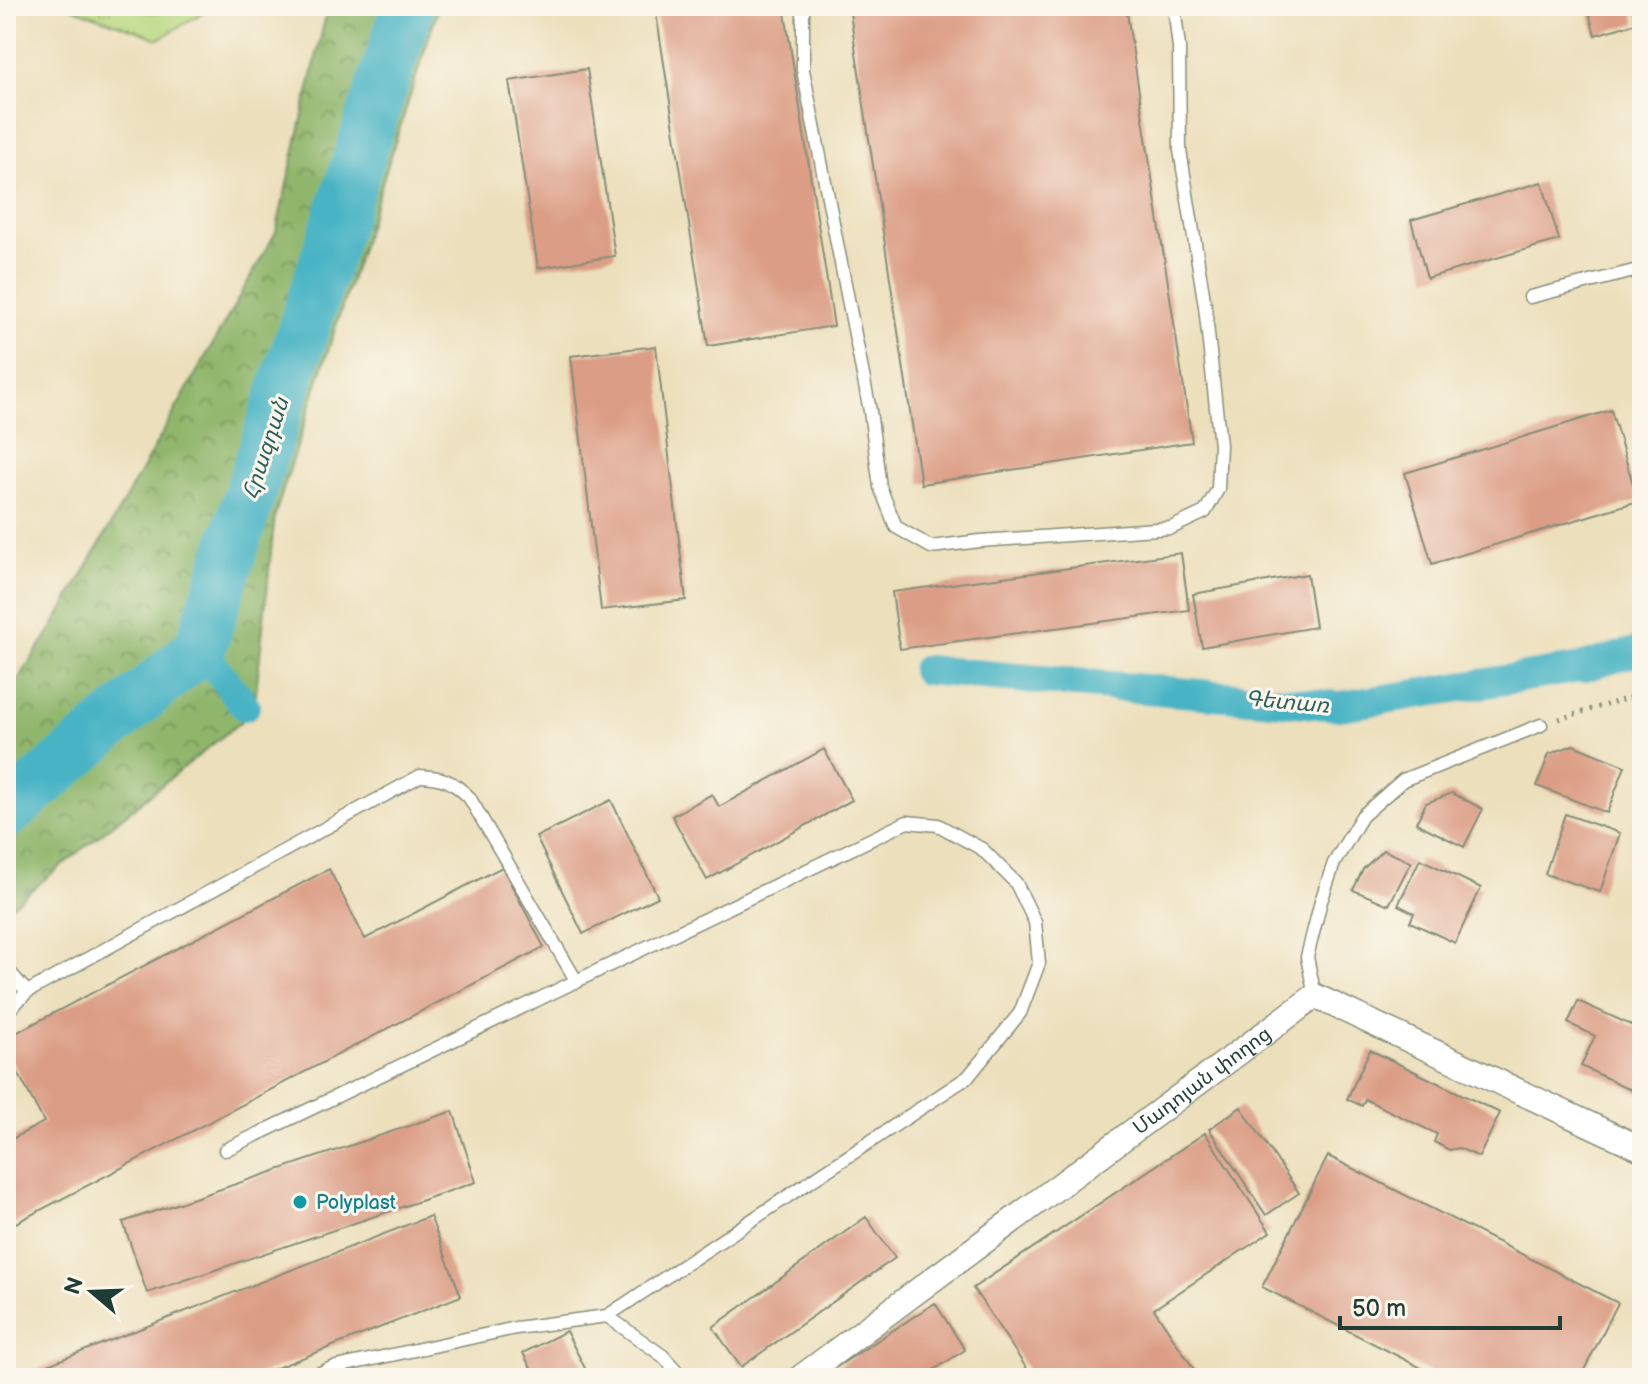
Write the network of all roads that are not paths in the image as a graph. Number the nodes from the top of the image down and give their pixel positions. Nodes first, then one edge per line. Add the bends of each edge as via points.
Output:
1 (803, 6) edge
2 (1174, 6) edge
3 (1642, 269) edge
4 (1530, 297) dead end
5 (1541, 725) road end
6 (6, 968) edge
7 (577, 982) junction
8 (27, 992) junction
9 (1315, 996) junction
10 (6, 1013) edge
11 (1642, 1149) edge
12 (225, 1150) dead end
13 (607, 1316) junction
14 (308, 1378) edge
15 (683, 1378) edge
16 (800, 1378) edge

1 - 2 lane via 803,70 880,487 896,527 931,547 1171,528 1205,512 1218,489 1220,445 1208,337 1180,150
3 - 4 lane
5 - 9 lane via 1403,780 1362,816 1334,863 1321,901 1307,957
6 - 8 lane
7 - 8 lane via 469,797 441,777 420,776
7 - 12 lane
7 - 13 lane via 907,822 938,825 982,849 1016,883 1035,922 1039,963 1020,1013 968,1077
8 - 10 lane
9 - 11 street
9 - 16 street, Մադոյան փողոց
13 - 14 lane via 516,1328 332,1368
13 - 15 lane via 663,1356

